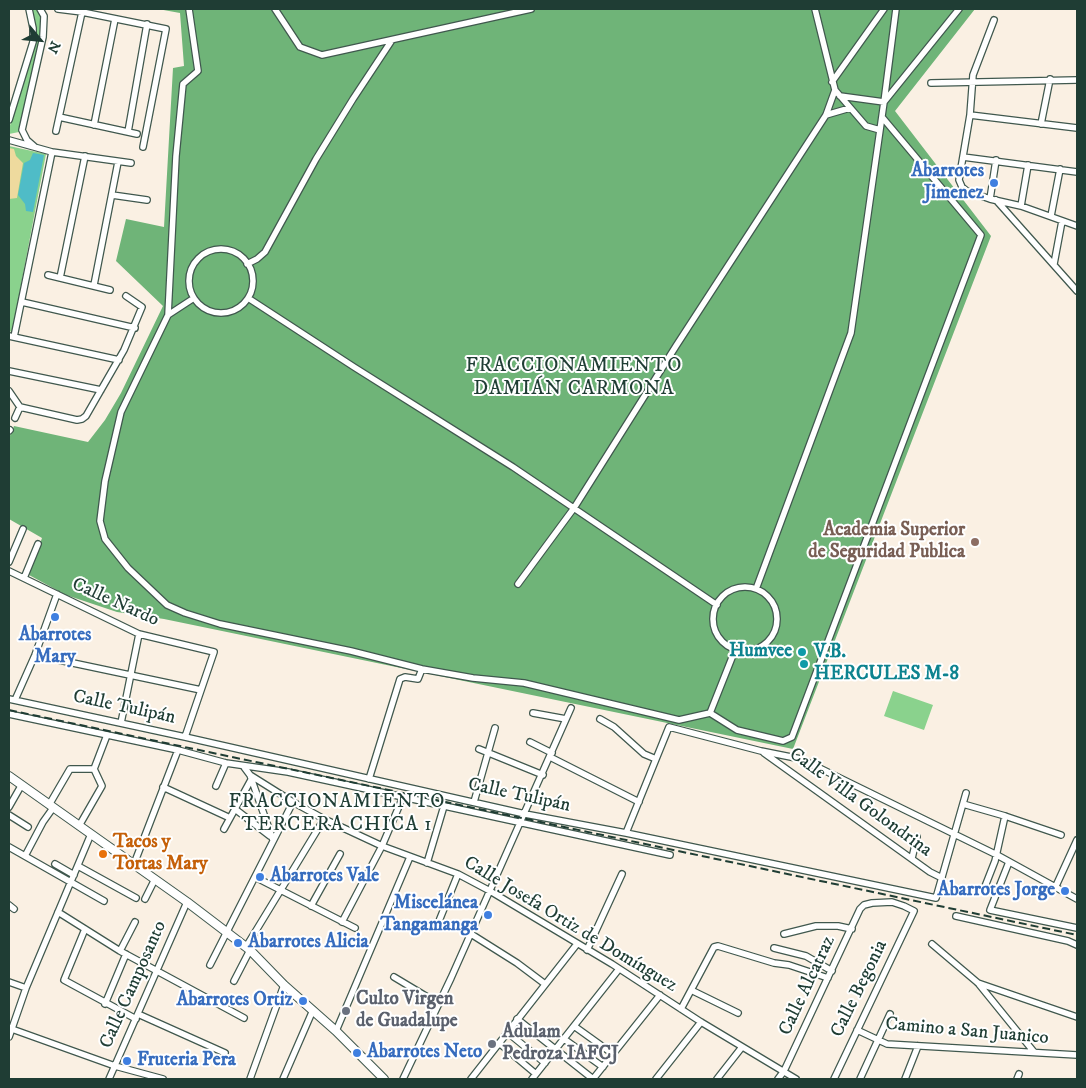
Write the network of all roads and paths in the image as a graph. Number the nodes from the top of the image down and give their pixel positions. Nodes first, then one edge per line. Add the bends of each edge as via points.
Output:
1 (29, 9) edge
2 (40, 9) edge
3 (58, 9) edge
4 (189, 9) edge
5 (275, 9) edge
6 (531, 9) edge
7 (815, 9) edge
8 (884, 9) edge
9 (896, 9) edge
10 (959, 9) edge
11 (82, 12) junction
12 (115, 18) junction
13 (994, 20) dead end
14 (147, 24) junction
15 (33, 37) junction
16 (44, 37) junction
17 (392, 40) junction
18 (1050, 79) junction
19 (1077, 80) edge
20 (832, 82) junction
21 (972, 82) junction
22 (931, 83) dead end
23 (835, 90) junction
24 (840, 96) junction
25 (884, 102) junction
26 (850, 108) junction
27 (826, 115) junction
28 (970, 116) junction
29 (59, 117) junction
30 (882, 117) junction
31 (9, 120) edge
32 (1041, 124) junction
33 (94, 125) junction
34 (1077, 128) edge
35 (880, 130) junction
36 (56, 131) dead end
37 (128, 132) junction
38 (137, 134) dead end
39 (9, 140) edge
40 (36, 146) junction
41 (143, 147) dead end
42 (52, 152) junction
43 (85, 156) junction
44 (963, 157) junction
45 (996, 160) junction
46 (118, 162) junction
47 (131, 164) dead end
48 (1028, 165) junction
49 (1060, 169) junction
50 (1077, 172) edge
51 (112, 195) junction
52 (147, 200) dead end
53 (993, 200) junction
54 (1021, 206) junction
55 (1051, 216) junction
56 (1062, 221) junction
57 (1077, 226) edge
58 (248, 264) junction
59 (1054, 264) junction
60 (48, 275) dead end
61 (60, 278) junction
62 (94, 285) junction
63 (110, 290) dead end
64 (1077, 291) edge
65 (126, 296) dead end
66 (194, 298) junction
67 (248, 298) junction
68 (22, 302) junction
69 (168, 315) junction
70 (134, 328) junction
71 (12, 336) edge
72 (119, 360) junction
73 (9, 372) edge
74 (101, 390) junction
75 (9, 391) edge
76 (20, 407) junction
77 (15, 418) dead end
78 (574, 508) junction
79 (23, 529) dead end
80 (38, 544) dead end
81 (9, 562) edge
82 (9, 571) edge
83 (24, 578) junction
84 (518, 584) dead end
85 (756, 589) junction
86 (58, 594) junction
87 (717, 605) junction
88 (139, 634) junction
89 (735, 650) junction
90 (35, 655) junction
91 (422, 669) junction
92 (130, 674) junction
93 (201, 690) junction
94 (12, 700) edge
95 (571, 708) dead end
96 (533, 713) dead end
97 (710, 713) junction
98 (9, 714) edge
99 (566, 719) junction
100 (600, 719) dead end
101 (121, 723) junction
102 (495, 728) dead end
103 (108, 735) junction
104 (186, 737) junction
105 (530, 742) dead end
106 (178, 750) junction
107 (479, 750) dead end
108 (761, 751) junction
109 (488, 753) junction
110 (551, 755) junction
111 (656, 759) junction
112 (226, 763) junction
113 (244, 767) junction
114 (94, 769) junction
115 (542, 775) junction
116 (9, 776) edge
117 (251, 776) junction
118 (369, 779) junction
119 (21, 786) junction
120 (216, 786) dead end
121 (163, 787) junction
122 (966, 794) dead end
123 (403, 797) junction
124 (293, 802) junction
125 (474, 802) junction
126 (639, 802) junction
127 (963, 804) junction
128 (444, 806) junction
129 (9, 807) edge
130 (51, 807) junction
131 (235, 809) junction
132 (525, 814) junction
133 (9, 815) edge
134 (1005, 816) junction
135 (230, 818) junction
136 (324, 819) junction
137 (521, 823) junction
138 (79, 826) junction
139 (28, 827) dead end
140 (224, 829) dead end
141 (626, 833) junction
142 (91, 834) junction
143 (954, 834) junction
144 (1061, 835) dead end
145 (917, 837) dead end
146 (272, 838) junction
147 (1077, 840) edge
148 (382, 846) junction
149 (9, 847) edge
150 (340, 854) dead end
151 (670, 855) dead end
152 (997, 855) junction
153 (25, 856) junction
154 (410, 857) junction
155 (912, 858) junction
156 (1009, 862) junction
157 (427, 863) junction
158 (55, 864) dead end
159 (134, 864) junction
160 (78, 866) junction
161 (458, 874) junction
162 (622, 874) dead end
163 (74, 875) junction
164 (255, 877) junction
165 (942, 878) junction
166 (155, 879) junction
167 (70, 883) junction
168 (1055, 888) junction
169 (984, 889) dead end
170 (281, 890) junction
171 (490, 891) junction
172 (136, 898) dead end
173 (146, 899) dead end
174 (1077, 899) edge
175 (104, 902) dead end
176 (187, 902) junction
177 (311, 906) junction
178 (914, 911) joint
179 (58, 912) junction
180 (956, 916) dead end
181 (135, 922) dead end
182 (342, 922) junction
183 (437, 926) dead end
184 (355, 928) dead end
185 (1077, 928) edge
186 (85, 929) junction
187 (852, 929) junction
188 (227, 932) junction
189 (471, 934) junction
190 (784, 934) dead end
191 (577, 944) junction
192 (932, 944) dead end
193 (1077, 945) edge
194 (248, 948) junction
195 (774, 948) dead end
196 (587, 950) junction
197 (120, 951) junction
198 (126, 954) junction
199 (210, 965) dead end
200 (620, 969) junction
201 (157, 971) junction
202 (832, 971) junction
203 (394, 977) dead end
204 (828, 978) junction
205 (234, 981) dead end
206 (9, 982) edge
207 (978, 983) junction
208 (284, 984) junction
209 (545, 984) junction
210 (26, 988) junction
211 (691, 990) junction
212 (660, 995) junction
213 (105, 1004) junction
214 (439, 1004) junction
215 (681, 1009) junction
216 (313, 1010) junction
217 (738, 1013) dead end
218 (890, 1014) dead end
219 (137, 1016) junction
220 (1077, 1017) edge
221 (244, 1018) dead end
222 (518, 1019) junction
223 (701, 1022) junction
224 (574, 1026) junction
225 (10, 1028) edge
226 (857, 1030) junction
227 (336, 1031) junction
228 (507, 1032) junction
229 (9, 1037) edge
230 (564, 1039) junction
231 (878, 1041) junction
232 (499, 1044) junction
233 (918, 1046) junction
234 (742, 1047) junction
235 (556, 1050) junction
236 (1034, 1052) junction
237 (225, 1053) dead end
238 (613, 1054) junction
239 (1077, 1055) edge
240 (545, 1063) junction
241 (115, 1066) junction
242 (603, 1067) junction
243 (784, 1071) junction
244 (534, 1077) edge
245 (109, 1079) edge
246 (163, 1079) edge
247 (250, 1079) edge
248 (283, 1079) edge
249 (384, 1079) edge
250 (404, 1079) edge
251 (470, 1079) edge
252 (593, 1079) edge
253 (656, 1079) edge
254 (717, 1079) edge
255 (778, 1079) edge
256 (796, 1079) edge
257 (834, 1079) edge
258 (860, 1079) edge
259 (905, 1079) edge

1 - 15 street
2 - 16 street via 44,16
3 - 11 street
4 - 69 street via 198,71 183,84
5 - 17 street via 300,47 322,55
6 - 17 street
7 - 20 street
8 - 20 street
9 - 25 street
10 - 25 street
11 - 12 street
11 - 29 street
12 - 14 street
12 - 33 street
13 - 21 street
14 - 37 street
14 - 41 street via 166,29
15 - 16 street
15 - 31 street
16 - 40 street via 22,130 27,140
17 - 58 street via 316,159 265,252
18 - 19 street
18 - 21 street
18 - 32 street
20 - 23 street
21 - 22 street
21 - 28 street
23 - 24 street
23 - 27 street
24 - 25 street
24 - 26 street
25 - 30 street
26 - 27 street
26 - 35 street via 866,126
27 - 78 street
28 - 32 street
28 - 44 street
29 - 33 street
29 - 36 street
30 - 35 street
30 - 97 street via 981,235 792,737 783,741 737,730
32 - 34 street
33 - 37 street
35 - 85 street via 851,333
37 - 38 street
39 - 40 street
40 - 42 street
42 - 43 street
42 - 68 street
43 - 46 street
43 - 61 street
44 - 45 street
44 - 53 street via 959,180 962,187
45 - 48 street
45 - 53 street
46 - 47 street
46 - 51 street
48 - 49 street
48 - 54 street
49 - 50 street
49 - 55 street
51 - 52 street
51 - 62 street
53 - 54 street
53 - 59 street
54 - 55 street
55 - 56 street
56 - 57 street
56 - 59 street
58 - 66 street via 230,250 205,253 193,265 190,274
58 - 67 street via 253,279
59 - 64 street
60 - 61 street
61 - 62 street
62 - 63 street
65 - 70 street via 142,307
66 - 67 street via 204,308 224,313 242,305
66 - 69 street
67 - 78 street
68 - 70 street
68 - 71 street
69 - 91 street via 121,412 105,480 100,521 106,539 128,568 167,605 185,613 220,624 351,650
70 - 72 street
71 - 72 street
72 - 74 street
73 - 74 street
74 - 76 street via 82,419
75 - 76 street
76 - 77 street
78 - 84 street
78 - 87 street
79 - 81 street
80 - 83 street
82 - 83 street, Calle Nardo
83 - 86 street, Calle Nardo
85 - 87 street via 743,587 732,590
85 - 89 street via 776,608 776,630 762,647 743,652
86 - 88 street, Calle Nardo
86 - 90 street
87 - 89 street via 716,633
88 - 92 street
88 - 93 street, Calle Nardo via 214,652
89 - 97 street
90 - 92 street
90 - 94 street
91 - 97 street via 524,683 680,720
91 - 118 street via 418,679 400,679
92 - 93 street
92 - 101 street
93 - 104 street
94 - 101 street, Calle Tulipán
95 - 99 street
96 - 99 street
98 - 103 street
99 - 110 street
100 - 111 street via 644,754
101 - 104 street, Calle Tulipán
102 - 109 street
103 - 106 street
103 - 114 street
104 - 118 street, Calle Tulipán
105 - 110 street
106 - 112 street
106 - 121 street
107 - 109 street
108 - 111 street via 668,727
108 - 143 street via 800,759
108 - 155 street, Calle Villa Golondrina
109 - 115 street
109 - 125 street
110 - 115 street
110 - 126 street
111 - 126 street
112 - 113 street
112 - 120 street
113 - 117 street, Calle Josefa Ortiz de Domínguez
113 - 123 street via 288,772
114 - 130 street via 70,768
114 - 138 street via 102,786
115 - 132 street
116 - 119 main road
117 - 124 street, Calle Josefa Ortiz de Domínguez
117 - 131 street
117 - 146 street
118 - 125 street, Calle Tulipán
119 - 129 street
119 - 130 main road
121 - 135 street
121 - 159 street
122 - 127 street
123 - 128 street
123 - 148 street
124 - 136 street, Calle Josefa Ortiz de Domínguez
124 - 146 street
125 - 132 street, Calle Tulipán
126 - 141 street
127 - 134 street
127 - 143 street
128 - 137 street
128 - 157 street
130 - 138 main road
130 - 153 street
131 - 135 street
131 - 146 street
132 - 137 street
132 - 141 street, Calle Tulipán
133 - 139 street
134 - 144 street
134 - 152 street
135 - 140 street
136 - 148 street, Calle Josefa Ortiz de Domínguez
136 - 170 street
137 - 151 street
137 - 171 street
138 - 142 main road
141 - 165 street, Calle Tulipán via 936,898
142 - 159 main road
142 - 160 street
143 - 152 street
143 - 165 street
145 - 155 street
146 - 164 street
147 - 168 street
148 - 154 street, Calle Josefa Ortiz de Domínguez
148 - 182 street
149 - 153 street
150 - 177 street
152 - 156 street
152 - 169 street
153 - 167 street
154 - 157 street, Calle Josefa Ortiz de Domínguez
154 - 227 street
155 - 165 street, Calle Villa Golondrina
156 - 168 street
156 - 185 street via 990,910
157 - 161 street, Calle Josefa Ortiz de Domínguez
158 - 163 street
159 - 166 main road
160 - 163 street
160 - 172 street
161 - 171 street, Calle Josefa Ortiz de Domínguez
161 - 183 street
162 - 196 street
163 - 167 street
164 - 170 street
164 - 188 street
166 - 173 street
166 - 176 main road
167 - 175 street
167 - 179 street
168 - 174 street
170 - 177 street
170 - 194 street
171 - 189 street
171 - 191 street, Calle Josefa Ortiz de Domínguez
176 - 188 main road
176 - 201 street, Calle Camposanto
177 - 182 street
178 - 187 street, Calle Alcatraz via 892,902 864,905
178 - 226 street, Calle Begonia
179 - 186 street
179 - 210 street
180 - 193 street
181 - 197 street
182 - 184 street
186 - 197 street
186 - 213 street via 64,980
187 - 190 street via 816,926
187 - 202 street, Calle Alcatraz
188 - 194 main road
188 - 199 street
189 - 209 street
189 - 214 street
191 - 196 street, Calle Josefa Ortiz de Domínguez
191 - 209 street
192 - 207 street
194 - 205 street
194 - 208 main road
195 - 202 street via 806,956
196 - 200 street, Calle Josefa Ortiz de Domínguez
197 - 198 street
198 - 201 street
198 - 213 street
200 - 212 street, Calle Josefa Ortiz de Domínguez
200 - 224 street
201 - 219 street, Calle Camposanto
201 - 221 street
202 - 204 street, Calle Alcatraz
203 - 214 street
204 - 211 street via 718,946 714,947
204 - 243 street, Calle Alcatraz
206 - 210 street
207 - 220 street
207 - 236 street
208 - 216 main road
208 - 247 street
209 - 222 street
210 - 225 street
211 - 215 street
211 - 217 street
212 - 215 street, Calle Josefa Ortiz de Domínguez
212 - 238 street
213 - 219 street
214 - 250 street
215 - 223 street, Calle Josefa Ortiz de Domínguez
216 - 227 main road
216 - 248 street
218 - 231 street
219 - 237 street
219 - 241 street, Calle Camposanto
222 - 228 street
222 - 235 street
223 - 234 street, Calle Josefa Ortiz de Domínguez
223 - 253 street
224 - 230 street
224 - 238 street
225 - 229 street
225 - 241 street
226 - 231 street, Camino a San Juanico
226 - 257 street, Calle Begonia
227 - 249 main road
228 - 232 street
228 - 240 street
230 - 235 street
230 - 242 street
231 - 233 street, Camino a San Juanico
231 - 258 street
232 - 244 street
232 - 251 street
233 - 236 street, Camino a San Juanico
233 - 259 street
234 - 243 street, Calle Josefa Ortiz de Domínguez
234 - 254 street
235 - 240 street
235 - 252 street
236 - 239 street, Camino a San Juanico
238 - 242 street
240 - 244 street
241 - 245 street, Calle Camposanto
241 - 246 street
242 - 252 street
243 - 255 street, Calle Alcatraz
243 - 256 street, Calle Josefa Ortiz de Domínguez

